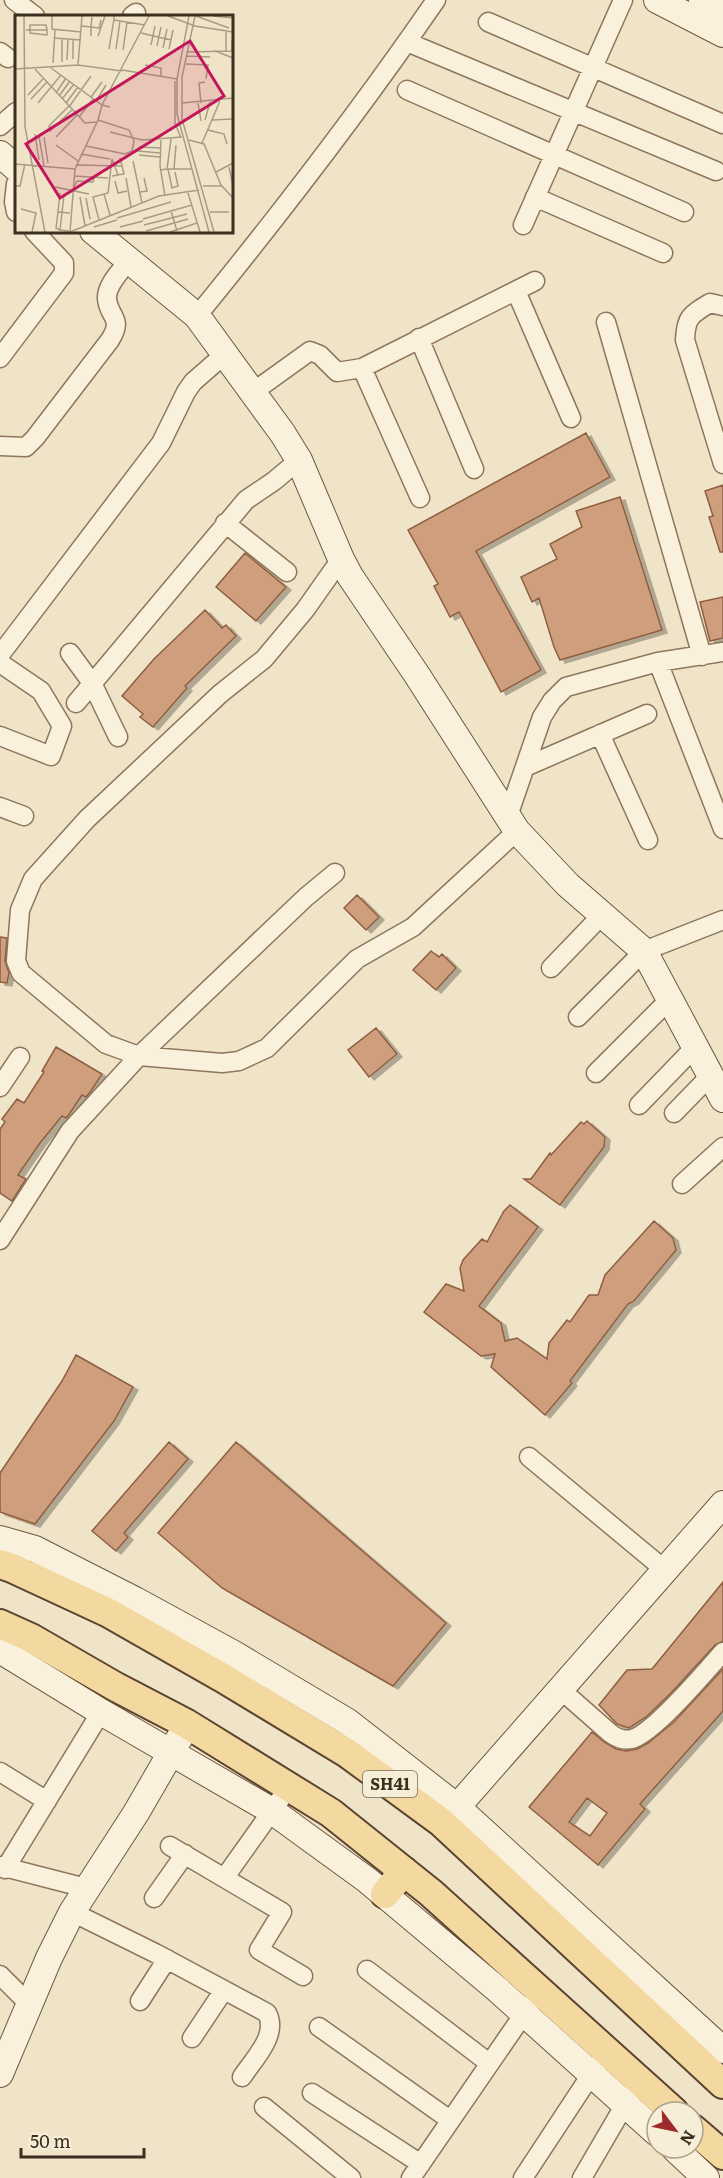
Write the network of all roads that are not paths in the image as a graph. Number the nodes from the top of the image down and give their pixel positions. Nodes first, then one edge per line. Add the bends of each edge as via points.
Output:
1 (14, 0) edge
2 (436, 0) edge
3 (623, 0) edge
4 (657, 0) edge
5 (702, 0) edge
6 (723, 10) edge
7 (34, 15) edge
8 (488, 22) dead end
9 (723, 34) edge
10 (407, 42) junction
11 (592, 67) junction
12 (407, 90) dead end
13 (574, 110) junction
14 (723, 124) edge
15 (0, 154) edge
16 (554, 156) junction
17 (15, 167) edge
18 (716, 171) dead end
19 (535, 197) junction
20 (684, 212) dead end
21 (523, 225) dead end
22 (34, 232) edge
23 (94, 232) edge
24 (663, 253) dead end
25 (129, 260) junction
26 (535, 281) dead end
27 (516, 291) junction
28 (723, 306) edge
29 (197, 316) junction
30 (606, 322) dead end
31 (6, 338) edge
32 (419, 338) junction
33 (225, 354) junction
34 (0, 358) edge
35 (362, 368) junction
36 (253, 392) junction
37 (571, 418) dead end
38 (0, 446) edge
39 (299, 460) junction
40 (723, 464) edge
41 (474, 469) dead end
42 (420, 498) dead end
43 (225, 523) junction
44 (341, 560) junction
45 (287, 573) dead end
46 (723, 652) edge
47 (70, 653) dead end
48 (0, 655) edge
49 (702, 656) junction
50 (0, 663) edge
51 (658, 663) junction
52 (92, 683) junction
53 (76, 703) dead end
54 (647, 714) dead end
55 (600, 734) junction
56 (0, 736) edge
57 (118, 737) dead end
58 (525, 767) junction
59 (0, 807) edge
60 (24, 816) dead end
61 (513, 824) junction
62 (723, 829) edge
63 (648, 840) dead end
64 (335, 873) dead end
65 (602, 915) junction
66 (722, 922) edge
67 (644, 951) junction
68 (551, 968) dead end
69 (670, 999) junction
70 (578, 1017) dead end
71 (695, 1047) junction
72 (139, 1056) junction
73 (20, 1058) dead end
74 (596, 1073) dead end
75 (711, 1076) junction
76 (0, 1087) edge
77 (723, 1099) edge
78 (639, 1105) dead end
79 (674, 1113) dead end
80 (723, 1147) edge
81 (682, 1184) dead end
82 (0, 1240) edge
83 (529, 1457) dead end
84 (723, 1504) edge
85 (0, 1539) edge
86 (0, 1564) edge
87 (665, 1570) junction
88 (68, 1580) junction
89 (0, 1624) edge
90 (0, 1650) edge
91 (723, 1652) edge
92 (560, 1689) junction
93 (101, 1712) junction
94 (187, 1724) junction
95 (171, 1752) junction
96 (0, 1772) edge
97 (289, 1787) junction
98 (47, 1801) junction
99 (272, 1811) junction
100 (449, 1814) junction
101 (3, 1867) edge
102 (404, 1871) junction
103 (225, 1877) junction
104 (86, 1888) junction
105 (385, 1894) junction
106 (154, 1898) dead end
107 (72, 1912) junction
108 (591, 1944) junction
109 (167, 1959) junction
110 (367, 1970) dead end
111 (0, 1975) edge
112 (303, 1976) dead end
113 (224, 1990) junction
114 (140, 2001) dead end
115 (532, 2003) junction
116 (29, 2004) junction
117 (319, 2027) dead end
118 (192, 2038) dead end
119 (723, 2050) edge
120 (489, 2063) junction
121 (599, 2063) junction
122 (0, 2074) edge
123 (242, 2077) dead end
124 (723, 2084) edge
125 (312, 2093) dead end
126 (632, 2093) junction
127 (647, 2100) edge
128 (264, 2107) dead end
129 (645, 2114) edge
130 (450, 2120) junction
131 (705, 2139) edge
132 (723, 2155) edge
133 (687, 2160) edge
134 (416, 2171) edge
135 (351, 2178) edge
136 (523, 2178) edge
137 (582, 2178) edge
138 (706, 2178) edge

1 - 7 street
2 - 10 street
3 - 11 street
4 - 9 street
5 - 6 street
8 - 11 street
10 - 13 street
10 - 29 street via 309,177
11 - 13 street
11 - 14 street
12 - 16 street
13 - 16 street
13 - 18 street
15 - 17 street
16 - 19 street
16 - 20 street
19 - 21 street
19 - 24 street
22 - 31 street via 64,263 64,273
23 - 25 street
25 - 29 street
25 - 38 street via 109,287 107,299 117,330 26,447
26 - 27 street
27 - 32 street
27 - 37 street
28 - 40 street via 710,303 695,312 686,324 685,340
29 - 33 street
30 - 49 street
31 - 34 street
32 - 35 street
32 - 41 street
33 - 36 street
33 - 48 street via 193,382 161,442
35 - 36 street via 337,372 310,351
35 - 42 street
36 - 39 street
39 - 43 street via 246,500
39 - 44 street
43 - 45 street
43 - 52 street
44 - 61 street
44 - 72 street via 264,659 220,694 87,819 33,879 27,891 20,910 16,961 21,973 106,1044
46 - 49 street
47 - 52 street
49 - 51 street
50 - 56 street via 41,691 62,726 51,756
51 - 58 street via 566,687 542,717
51 - 62 street
52 - 53 street
52 - 57 street
54 - 55 street
55 - 58 street
55 - 63 street
58 - 61 street
59 - 60 street
61 - 65 street via 568,885
61 - 72 street via 413,927 357,958 267,1048 239,1061 222,1063
64 - 72 street
65 - 67 street
65 - 68 street
66 - 67 street
67 - 69 street
67 - 70 street
69 - 71 street
69 - 74 street
71 - 75 street
71 - 78 street
72 - 82 street via 70,1131
73 - 76 street
75 - 77 street
75 - 79 street
80 - 81 street
83 - 87 street
84 - 87 street
85 - 88 street via 35,1549
86 - 88 main road, SH41
87 - 92 street
88 - 100 main road, SH41 via 110,1613
89 - 94 main road
90 - 93 street
91 - 92 street via 645,1732 630,1740 610,1733
92 - 100 street
93 - 95 street
93 - 98 street
94 - 95 street
94 - 97 main road
95 - 99 street
95 - 104 street
96 - 98 street
97 - 99 street
97 - 102 main road
98 - 101 street
99 - 103 street
99 - 105 street
100 - 108 main road, SH41
101 - 104 street
102 - 105 main road
102 - 115 main road via 431,1893
103 - 106 street via 178,1850
103 - 112 street via 282,1912 259,1950
104 - 107 street
105 - 115 street
107 - 109 street
107 - 116 street
108 - 119 street
108 - 124 main road, SH41
109 - 113 street
109 - 114 street
110 - 120 street
111 - 116 street
113 - 118 street
113 - 123 street via 267,2013 271,2021 271,2031
115 - 120 street
115 - 121 main road
116 - 122 street
117 - 130 street
120 - 130 street
121 - 126 main road
121 - 136 street
125 - 134 street
126 - 127 main road
126 - 129 street
126 - 137 street
128 - 135 street
130 - 134 street
131 - 132 main road
133 - 138 street

